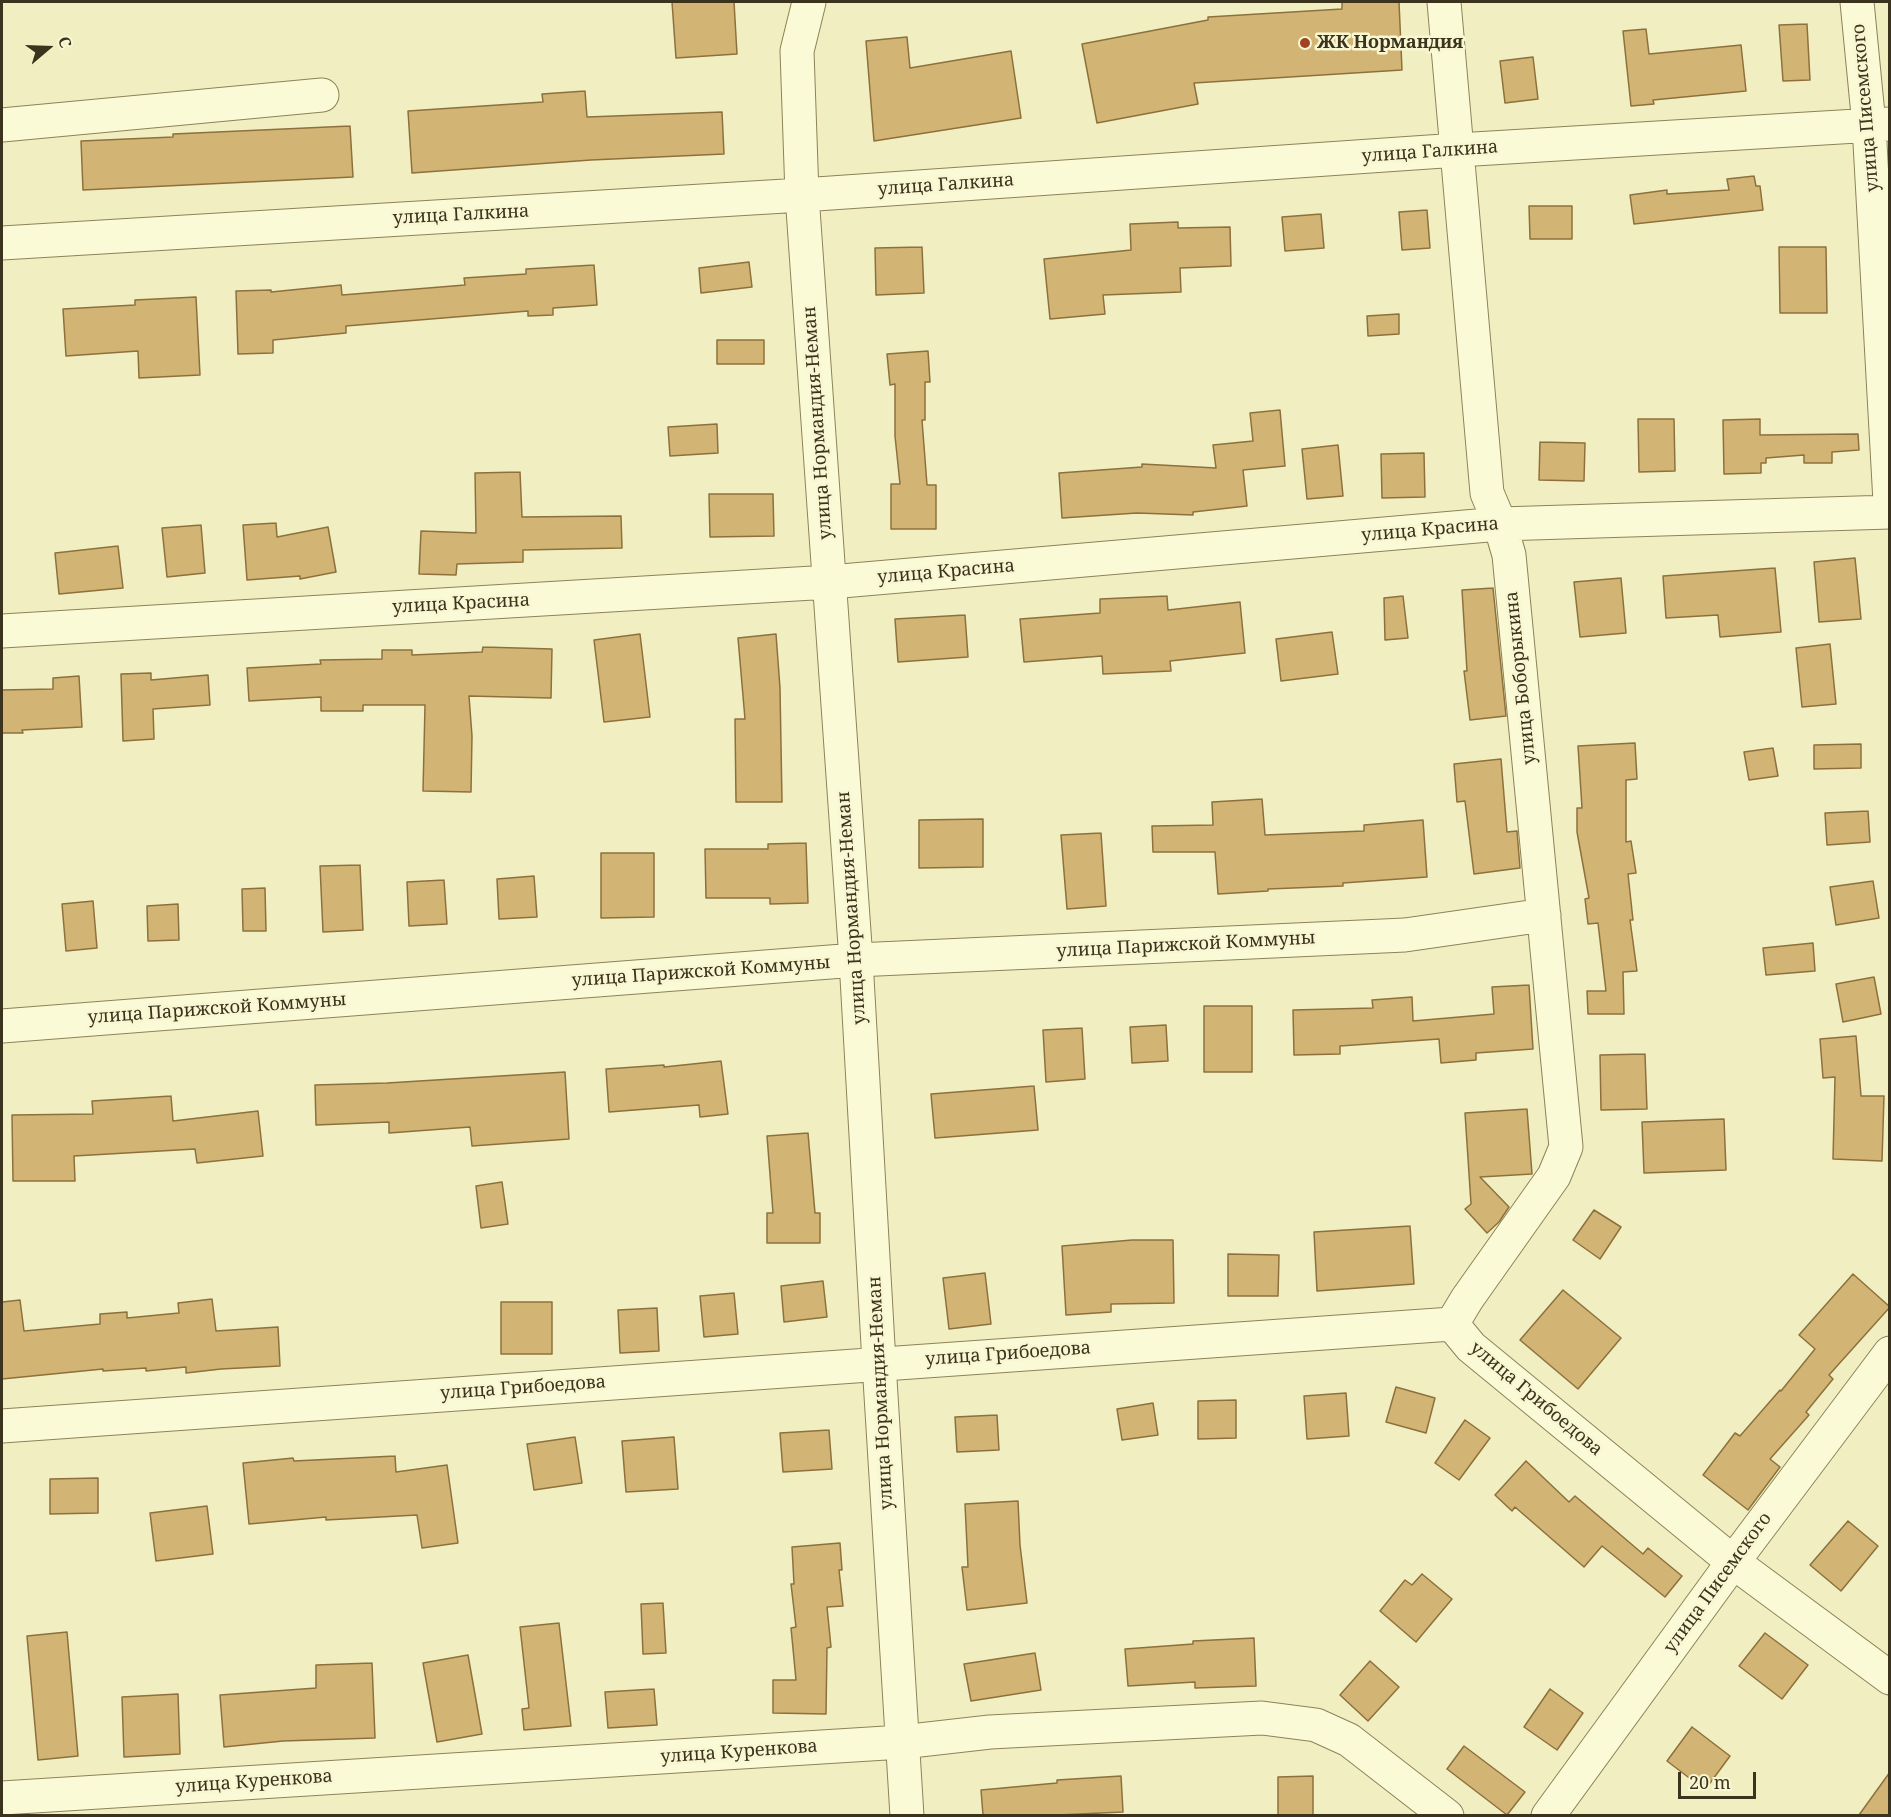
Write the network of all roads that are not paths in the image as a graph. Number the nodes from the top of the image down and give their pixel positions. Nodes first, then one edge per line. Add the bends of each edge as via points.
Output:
1 (809, 2) edge
2 (1444, 2) edge
3 (1857, 2) edge
4 (322, 95) dead end
5 (2, 125) edge
6 (1879, 125) edge
7 (1458, 150) junction
8 (802, 195) junction
9 (2, 243) edge
10 (1890, 502) edge
11 (1890, 512) edge
12 (1500, 524) junction
13 (830, 582) junction
14 (2, 631) edge
15 (1544, 915) junction
16 (856, 960) junction
17 (2, 1026) edge
18 (1452, 1324) junction
19 (1890, 1353) edge
20 (879, 1363) junction
21 (2, 1426) edge
22 (1733, 1562) junction
23 (1890, 1678) edge
24 (902, 1742) junction
25 (2, 1798) edge
26 (908, 1815) edge
27 (1447, 1815) edge
28 (1548, 1815) edge

1 - 8 street, улица Нормандия-Неман via 797,51
2 - 7 street, улица Боборыкина
3 - 6 street, улица Писемского
4 - 5 street
6 - 7 street, улица Галкина
6 - 10 street, улица Писемского
7 - 8 street, улица Галкина
7 - 12 street, улица Боборыкина via 1487,493
8 - 9 street, улица Галкина
8 - 13 street, улица Нормандия-Неман
11 - 12 street, улица Красина
12 - 13 street, улица Красина
12 - 15 street, улица Боборыкина via 1509,555
13 - 14 street, улица Красина
13 - 16 street, улица Нормандия-Неман
15 - 16 street, улица Парижской Коммуны via 1406,935
15 - 18 street, улица Боборыкина via 1566,1148 1554,1176
16 - 17 street, улица Парижской Коммуны
16 - 20 street, улица Нормандия-Неман
18 - 20 street, улица Грибоедова
18 - 22 street, улица Грибоедова via 1471,1347
19 - 22 street, улица Писемского
20 - 21 street, улица Грибоедова
20 - 24 street, улица Нормандия-Неман
22 - 23 street, улица Грибоедова
22 - 28 street, улица Писемского
24 - 25 street, улица Куренкова
24 - 26 street, улица Нормандия-Неман
24 - 27 street, улица Куренкова via 990,1732 1262,1718 1316,1725 1349,1740

